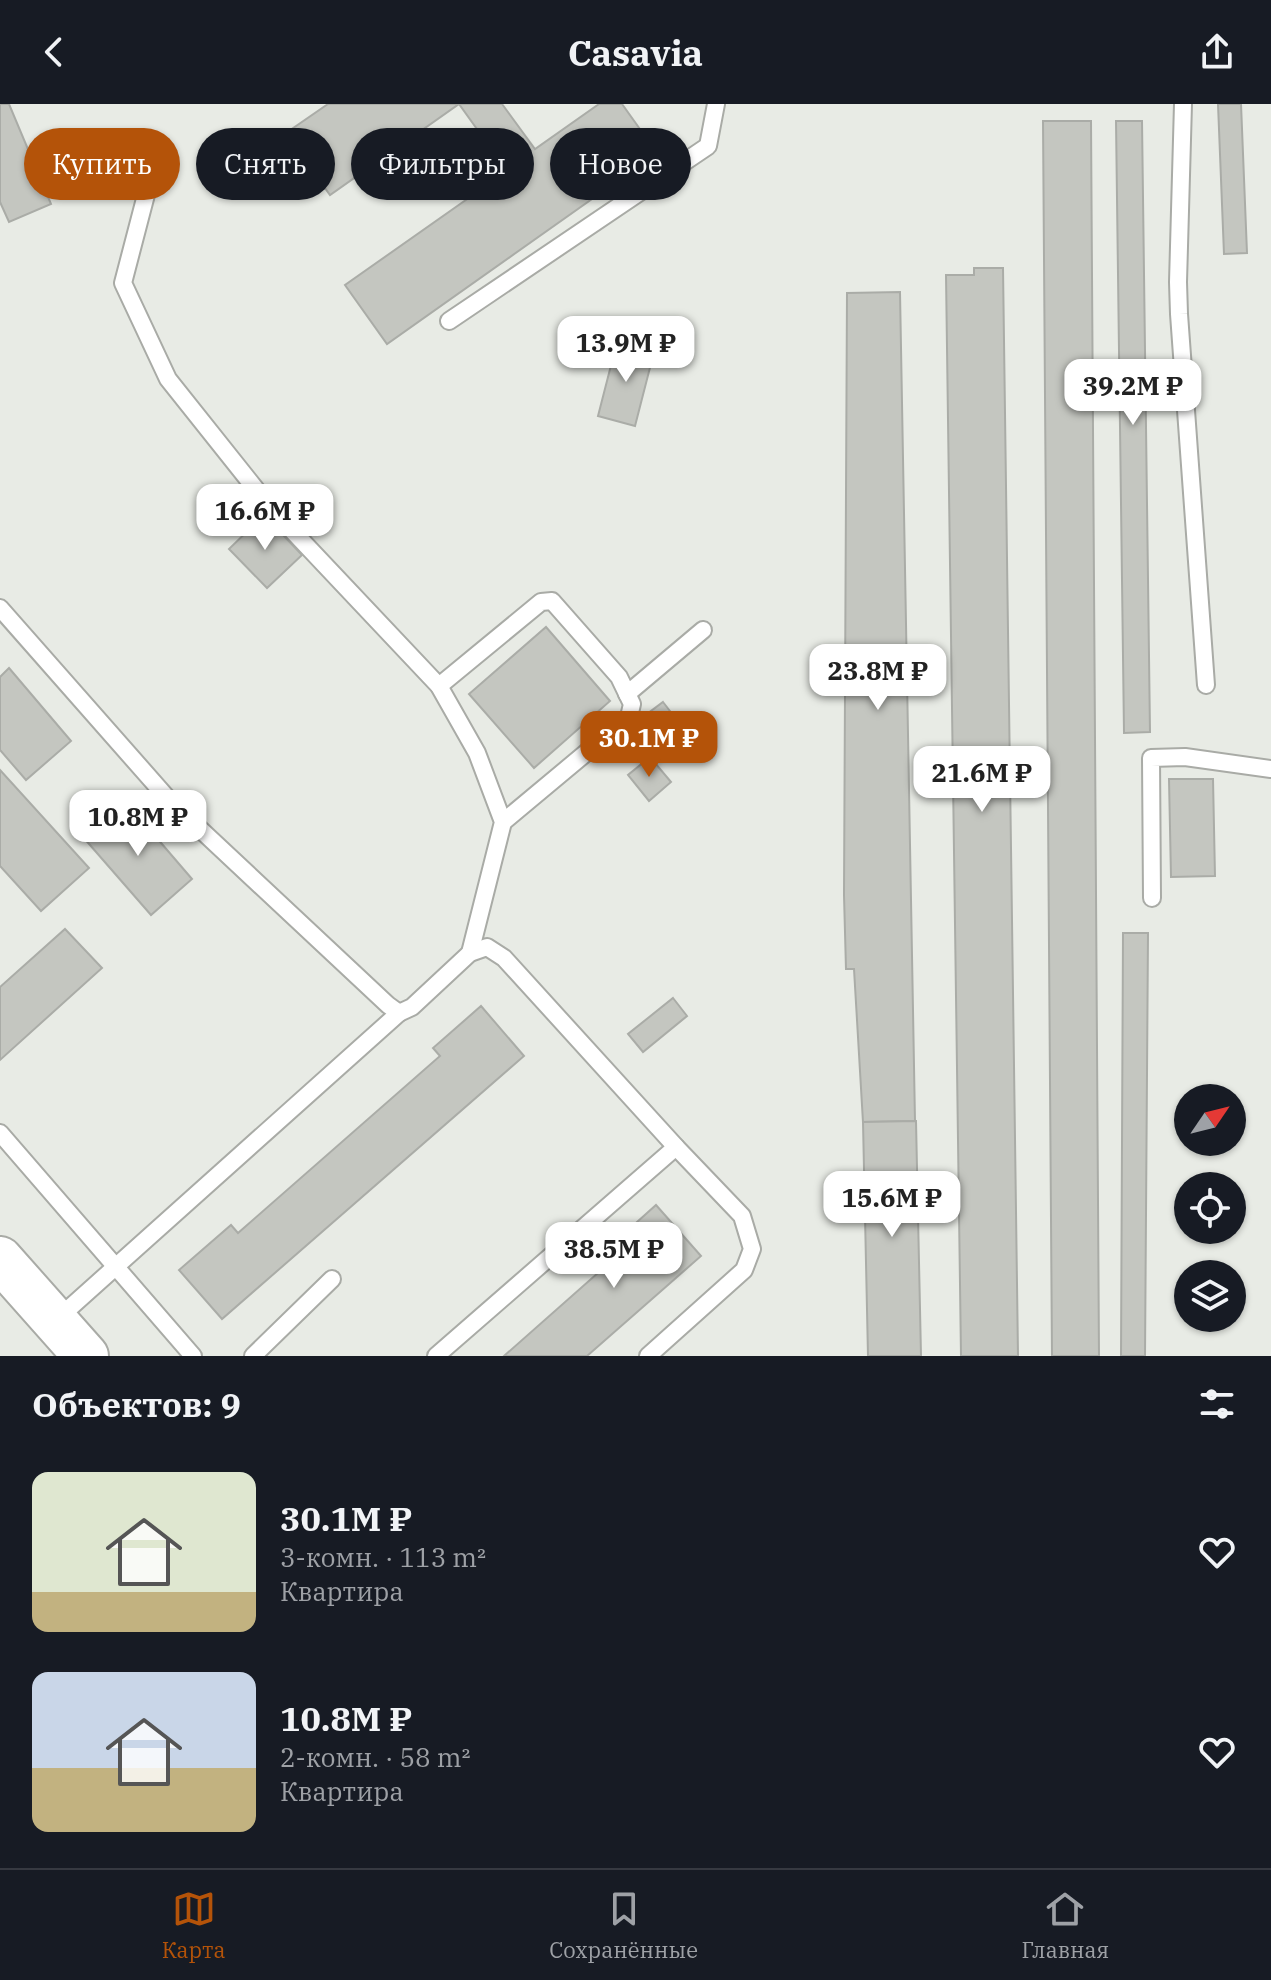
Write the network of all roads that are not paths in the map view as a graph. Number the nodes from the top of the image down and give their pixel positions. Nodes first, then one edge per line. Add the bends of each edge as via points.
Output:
1 (716, 104) edge
2 (1183, 104) edge
3 (145, 200) edge
4 (449, 321) dead end
5 (0, 608) edge
6 (703, 630) dead end
7 (1206, 685) dead end
8 (439, 686) junction
9 (627, 694) junction
10 (1271, 769) edge
11 (503, 822) junction
12 (1152, 898) dead end
13 (470, 953) junction
14 (399, 1013) junction
15 (0, 1133) edge
16 (676, 1147) junction
17 (0, 1259) edge
18 (116, 1267) junction
19 (332, 1279) dead end
20 (55, 1321) junction
21 (86, 1356) edge
22 (193, 1356) edge
23 (253, 1356) edge
24 (436, 1356) edge
25 (648, 1356) edge

1 - 4 lane via 708,146
2 - 7 lane via 1179,314
3 - 8 lane via 123,283 168,379 270,507
5 - 14 lane via 170,801
6 - 9 lane
8 - 9 lane via 541,602 552,601 619,677
8 - 11 lane via 477,753
9 - 11 lane via 632,704 629,717
10 - 12 lane via 1185,757 1151,758
11 - 13 lane
13 - 14 lane
13 - 16 lane via 487,947 504,958
14 - 18 lane
15 - 18 lane
16 - 24 lane
16 - 25 lane via 742,1216 752,1249 744,1270
17 - 20 main road
18 - 20 lane
18 - 22 lane
19 - 23 lane
20 - 21 main road

